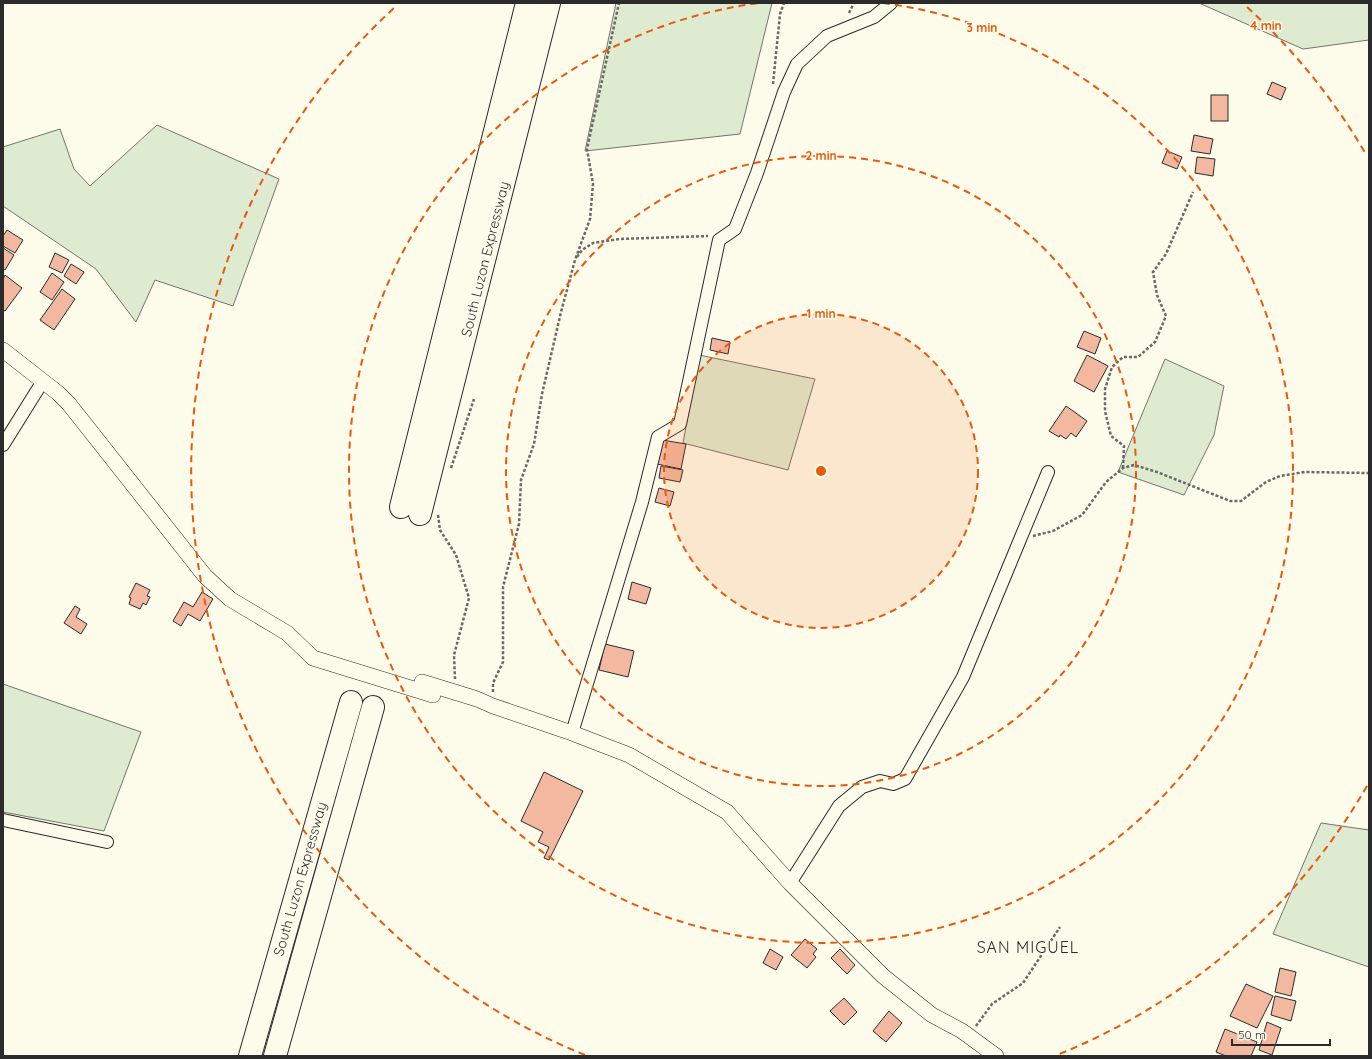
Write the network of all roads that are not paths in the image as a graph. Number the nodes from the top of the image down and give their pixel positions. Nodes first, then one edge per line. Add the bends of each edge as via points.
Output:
1 (528, 3) edge
2 (549, 3) edge
3 (891, 3) edge
4 (3, 350) edge
5 (43, 381) junction
6 (3, 445) edge
7 (1048, 472) dead end
8 (422, 682) dead end
9 (456, 693) junction
10 (351, 702) dead end
11 (373, 707) dead end
12 (572, 732) junction
13 (3, 820) edge
14 (107, 842) dead end
15 (790, 883) junction
16 (250, 1056) edge
17 (275, 1056) edge
18 (996, 1056) edge

1 - 2 highway, South Luzon Expressway via 419,510
3 - 12 street via 874,17 826,36 797,64 784,92 735,229 719,240 680,424 658,437 642,502
4 - 5 street
5 - 6 street
5 - 9 street via 69,404 205,576 230,599 287,633 313,658 442,697
7 - 15 street via 963,678 905,779 893,784 880,781 862,787 839,806
8 - 9 street
9 - 12 street
10 - 16 highway, South Luzon Expressway
11 - 17 highway, South Luzon Expressway
12 - 15 street via 629,755 728,812
13 - 14 street
15 - 18 street via 883,976 932,1015

